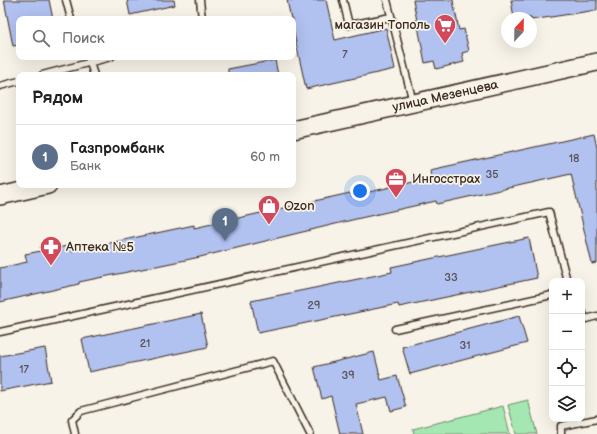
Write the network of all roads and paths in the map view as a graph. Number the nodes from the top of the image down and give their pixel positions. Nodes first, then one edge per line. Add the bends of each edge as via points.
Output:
1 (66, 0) edge
2 (200, 0) edge
3 (343, 0) edge
4 (387, 0) edge
5 (70, 16) edge
6 (202, 16) edge
7 (392, 17) junction
8 (89, 60) edge
9 (597, 62) edge
10 (51, 72) edge
11 (93, 72) edge
12 (16, 82) edge
13 (0, 86) edge
14 (413, 103) junction
15 (296, 129) edge
16 (35, 188) edge
17 (0, 196) edge
18 (566, 278) edge
19 (549, 296) edge
20 (583, 314) edge
21 (597, 316) edge
22 (395, 329) dead end
23 (0, 332) edge
24 (597, 418) edge
25 (75, 434) edge
26 (310, 434) edge
27 (561, 434) edge

1 - 5 lane
2 - 6 lane
3 - 7 lane via 349,25
4 - 7 lane
7 - 14 lane
8 - 10 lane
8 - 11 lane
9 - 14 main road, улица Мезенцева
12 - 13 lane
14 - 15 main road, улица Мезенцева
16 - 17 main road
18 - 23 lane via 549,212
19 - 22 lane
20 - 21 lane via 586,319
24 - 27 lane via 561,426
25 - 26 lane via 72,420 81,411 273,361

